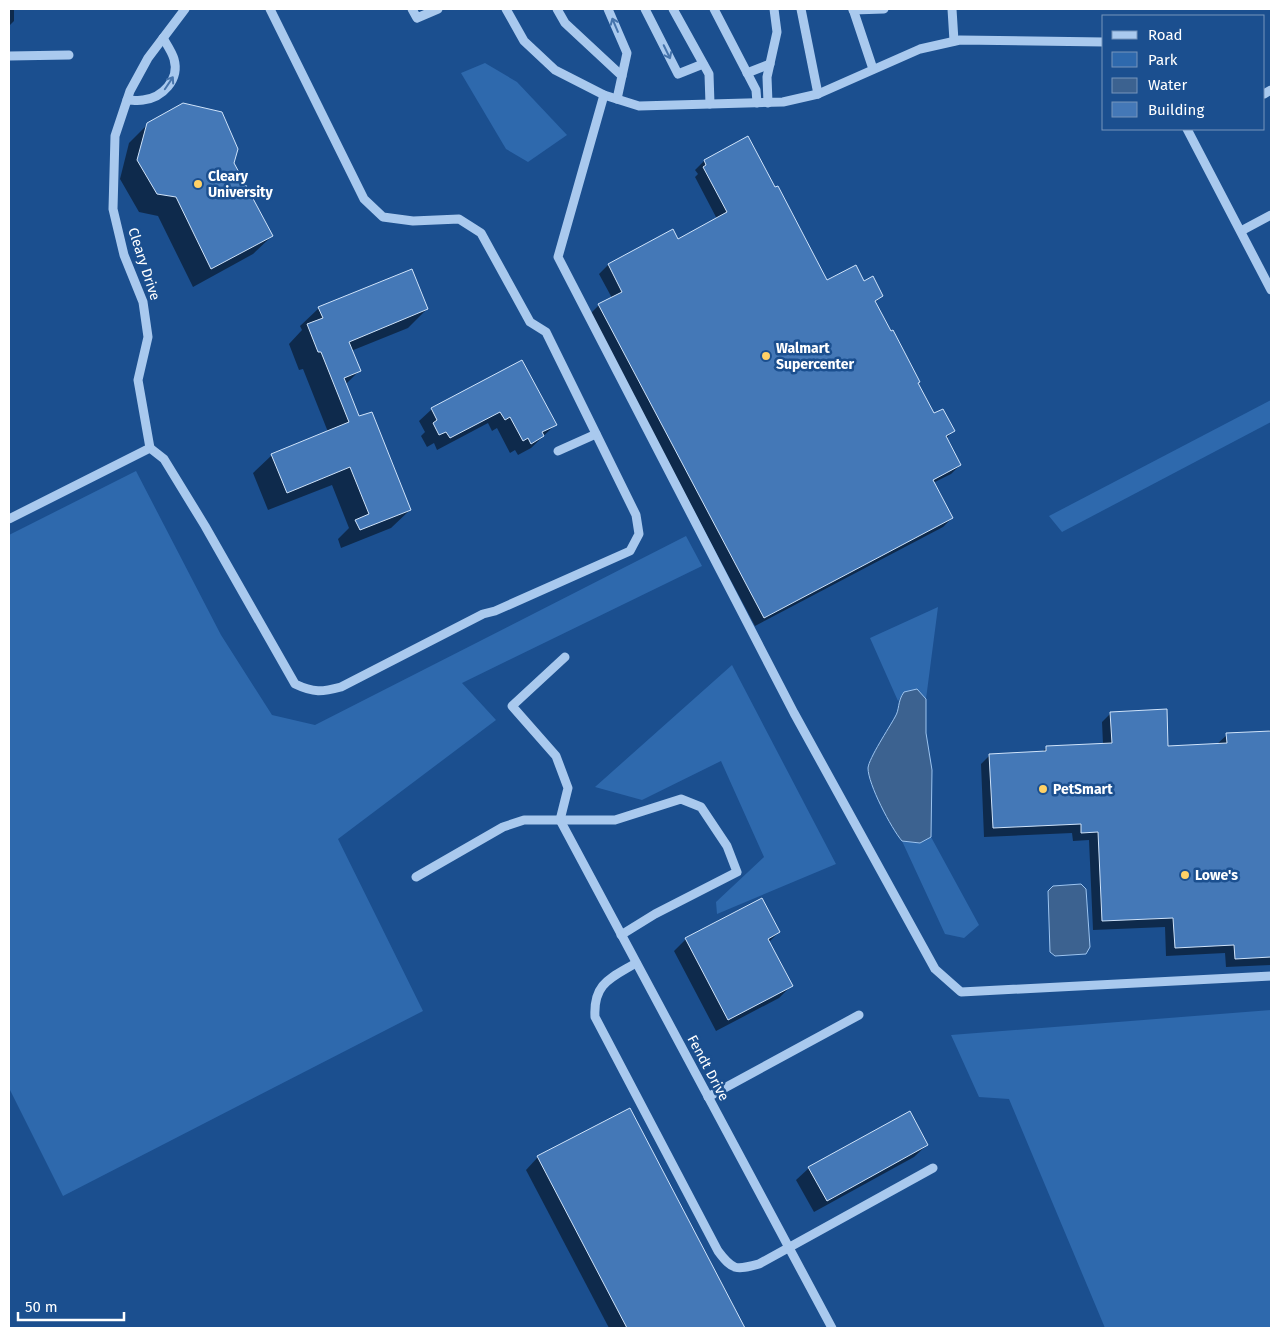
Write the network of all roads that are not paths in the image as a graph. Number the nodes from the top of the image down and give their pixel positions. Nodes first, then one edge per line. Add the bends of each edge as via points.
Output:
1 (185, 9) edge
2 (270, 9) edge
3 (412, 9) edge
4 (438, 9) edge
5 (506, 9) edge
6 (557, 9) edge
7 (608, 9) edge
8 (645, 9) edge
9 (674, 9) edge
10 (714, 9) edge
11 (774, 9) edge
12 (801, 9) edge
13 (853, 9) edge
14 (884, 9) edge
15 (952, 9) edge
16 (163, 38) junction
17 (954, 41) junction
18 (1102, 42) edge
19 (69, 55) dead end
20 (9, 56) edge
21 (703, 64) junction
22 (770, 64) junction
23 (873, 69) junction
24 (747, 74) junction
25 (622, 76) junction
26 (818, 94) junction
27 (604, 95) junction
28 (617, 99) junction
29 (127, 100) junction
30 (756, 103) junction
31 (768, 103) junction
32 (710, 104) junction
33 (1191, 130) edge
34 (1270, 219) edge
35 (1241, 231) junction
36 (1271, 290) edge
37 (596, 434) junction
38 (150, 448) junction
39 (558, 451) dead end
40 (9, 519) edge
41 (565, 657) dead end
42 (560, 820) junction
43 (416, 877) dead end
44 (621, 935) junction
45 (636, 963) junction
46 (1271, 976) edge
47 (859, 1014) dead end
48 (708, 1097) junction
49 (933, 1168) dead end
50 (789, 1248) junction
51 (832, 1328) edge

1 - 16 street, Cleary Drive
2 - 37 street via 364,198 383,216 413,221 459,220 481,234 530,322 546,332
3 - 4 street via 417,18
5 - 27 street via 524,41 555,70
6 - 25 street via 565,22
25 -> 7 street via 627,53
8 -> 21 street via 678,74
9 - 21 street
10 - 24 street
11 - 22 street via 777,32
12 - 26 street
13 - 14 street
13 - 23 street
15 - 17 street
16 - 29 street, Cleary Drive via 148,58
29 -> 16 street via 144,100 160,95 171,83 176,71 174,59
17 - 18 street
17 - 23 street via 920,49
19 - 20 street
21 - 32 street via 709,74
22 - 24 street
22 - 31 street
23 - 26 street
24 - 30 street via 756,90
25 - 28 street
26 - 31 street
27 - 28 street
27 - 46 street via 558,256 794,713 934,969 961,992
28 - 32 street via 639,106
29 - 38 street, Cleary Drive via 115,136 112,209 124,255 143,302 148,337 138,380
30 - 31 street
30 - 32 street
33 - 35 street
34 - 35 street
35 - 36 street
37 - 38 street via 636,515 639,534 630,551 495,612 482,614 341,687 323,691 308,691 295,684 164,459
37 - 39 street
38 - 40 street
41 - 42 street via 512,706 556,756 568,788
42 - 43 street via 524,820 503,827
42 - 44 street, Fendt Drive
42 - 44 street via 615,820 681,799 701,807 727,846 737,872
44 - 45 street, Fendt Drive
45 - 48 street, Fendt Drive
45 - 50 street via 600,988 594,1002 596,1017 718,1251 728,1264 742,1269
47 - 48 street
48 - 50 street, Fendt Drive
49 - 50 street
50 - 51 street, Fendt Drive

